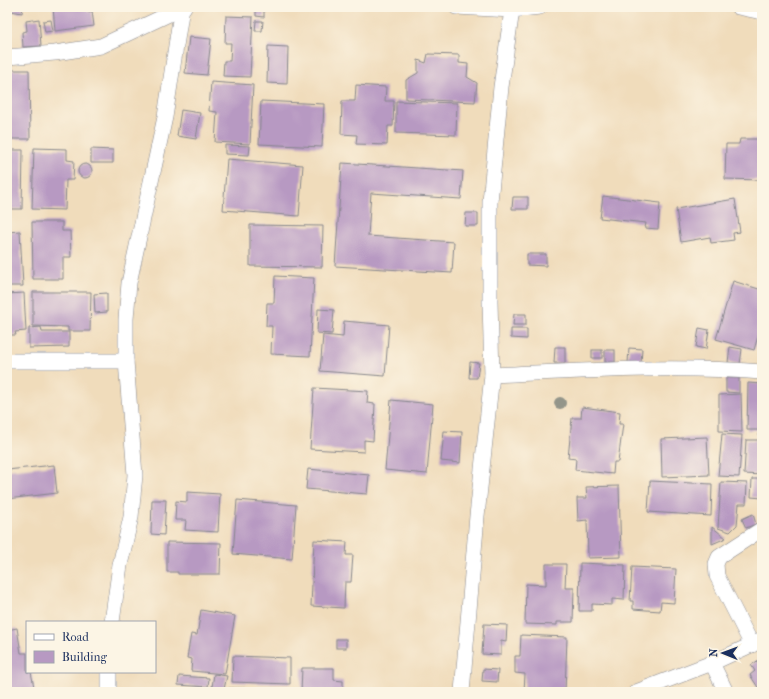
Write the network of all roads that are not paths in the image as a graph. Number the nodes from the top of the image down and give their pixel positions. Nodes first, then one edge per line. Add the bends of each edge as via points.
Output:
1 (183, 7) edge
2 (456, 7) edge
3 (540, 7) edge
4 (738, 7) edge
5 (512, 10) junction
6 (762, 12) edge
7 (7, 57) edge
8 (7, 361) edge
9 (126, 361) junction
10 (762, 372) edge
11 (492, 375) junction
12 (762, 529) edge
13 (112, 621) edge
14 (757, 643) edge
15 (712, 662) junction
16 (109, 673) edge
17 (109, 692) edge
18 (462, 692) edge
19 (636, 692) edge
20 (726, 692) edge

1 - 7 street via 101,46
1 - 9 street via 156,166 129,283
2 - 5 street
3 - 5 street
4 - 6 street
5 - 11 street via 501,87 490,202
8 - 9 street
9 - 13 street via 135,475 131,517 120,565
10 - 11 street via 661,369
11 - 18 street
12 - 14 street via 719,557 716,564 717,576
14 - 15 street
15 - 19 street
15 - 20 street
16 - 17 street

